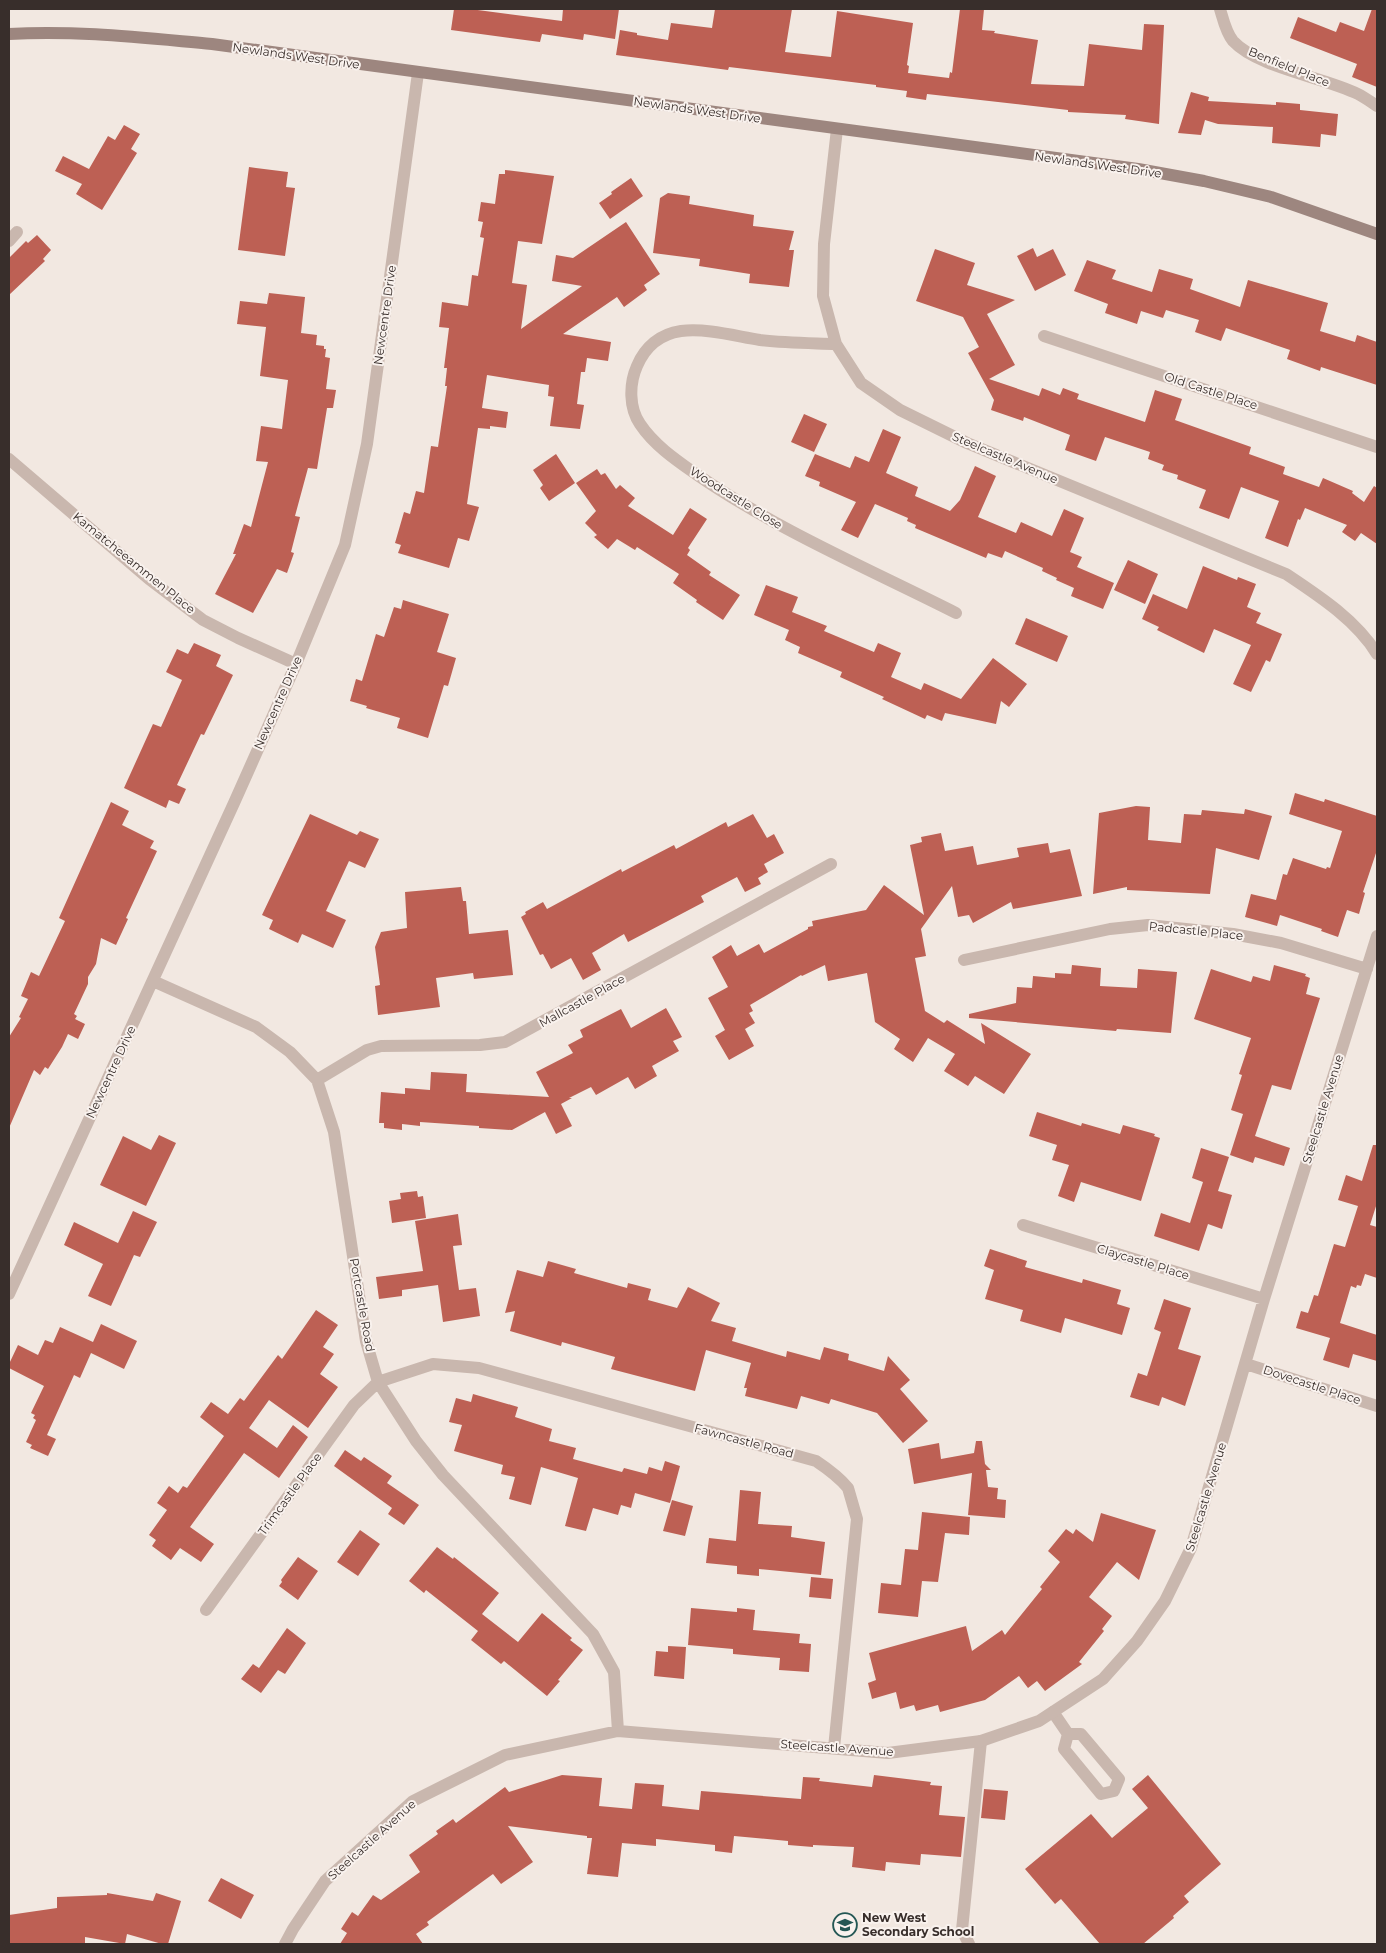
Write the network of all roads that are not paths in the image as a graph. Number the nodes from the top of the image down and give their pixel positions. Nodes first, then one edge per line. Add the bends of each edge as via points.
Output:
1 (1220, 9) edge
2 (9, 34) edge
3 (418, 73) junction
4 (1377, 106) edge
5 (837, 129) junction
6 (1377, 234) edge
7 (1044, 336) dead end
8 (836, 344) junction
9 (1377, 447) edge
10 (9, 460) edge
11 (956, 613) dead end
12 (1377, 654) edge
13 (296, 664) junction
14 (830, 864) dead end
15 (1377, 936) edge
16 (964, 960) dead end
17 (1367, 969) junction
18 (153, 981) junction
19 (317, 1080) junction
20 (1023, 1225) dead end
21 (9, 1294) edge
22 (1264, 1299) junction
23 (1246, 1364) junction
24 (378, 1382) junction
25 (1377, 1405) edge
26 (206, 1610) dead end
27 (1053, 1712) junction
28 (618, 1731) junction
29 (1068, 1734) junction
30 (981, 1741) junction
31 (834, 1748) junction
32 (285, 1944) edge
33 (969, 1944) edge

1 - 4 street, Benfield Place via 1232,40 1246,52 1357,94
2 - 3 street, Newlands West Drive via 107,35 205,44
3 - 5 street, Newlands West Drive
3 - 13 street, Newcentre Drive via 367,444 345,545
5 - 6 street, Newlands West Drive via 1138,169 1204,181 1271,197
5 - 8 street, Steelcastle Avenue via 824,252 824,296
7 - 9 street, Old Castle Place
8 - 11 street, Woodcastle Close via 762,340 712,332 682,331 666,335 650,344 636,369 631,394 639,424 654,442 716,488 777,524
8 - 12 street, Steelcastle Avenue via 861,383 900,410 967,443 1286,574 1326,601 1369,641
10 - 13 street, Kamatcheeammen Place via 149,579 203,620
13 - 18 street, Newcentre Drive
14 - 19 street, Mallcastle Place via 506,1042 480,1046 382,1046 367,1050
15 - 17 street, Steelcastle Avenue
16 - 17 street, Padcastle Place via 1110,929 1148,925 1281,943
17 - 22 street, Steelcastle Avenue
18 - 19 street, Portcastle Road via 256,1027 290,1052
18 - 21 street, Newcentre Drive
19 - 24 street, Portcastle Road via 334,1132 366,1341
20 - 22 street, Claycastle Place
22 - 23 street, Steelcastle Avenue
23 - 25 street, Dovecastle Place
23 - 27 street, Steelcastle Avenue via 1191,1548 1165,1601 1137,1641 1102,1679
24 - 26 street, Trimcastle Place via 354,1405
24 - 28 street, Portcastle Road via 416,1441 443,1475 593,1634 614,1672
24 - 31 street, Fawncastle Road via 433,1364 479,1368 816,1461 834,1473 848,1488 858,1519
27 - 29 street
27 - 30 street, Steelcastle Avenue via 1039,1721
28 - 31 street, Steelcastle Avenue
28 - 32 street, Steelcastle Avenue via 505,1755 413,1801 325,1881
29 - 29 street via 1081,1734 1119,1779 1114,1791 1101,1794 1064,1749
30 - 31 street, Steelcastle Avenue via 888,1753
30 - 33 street via 962,1930

